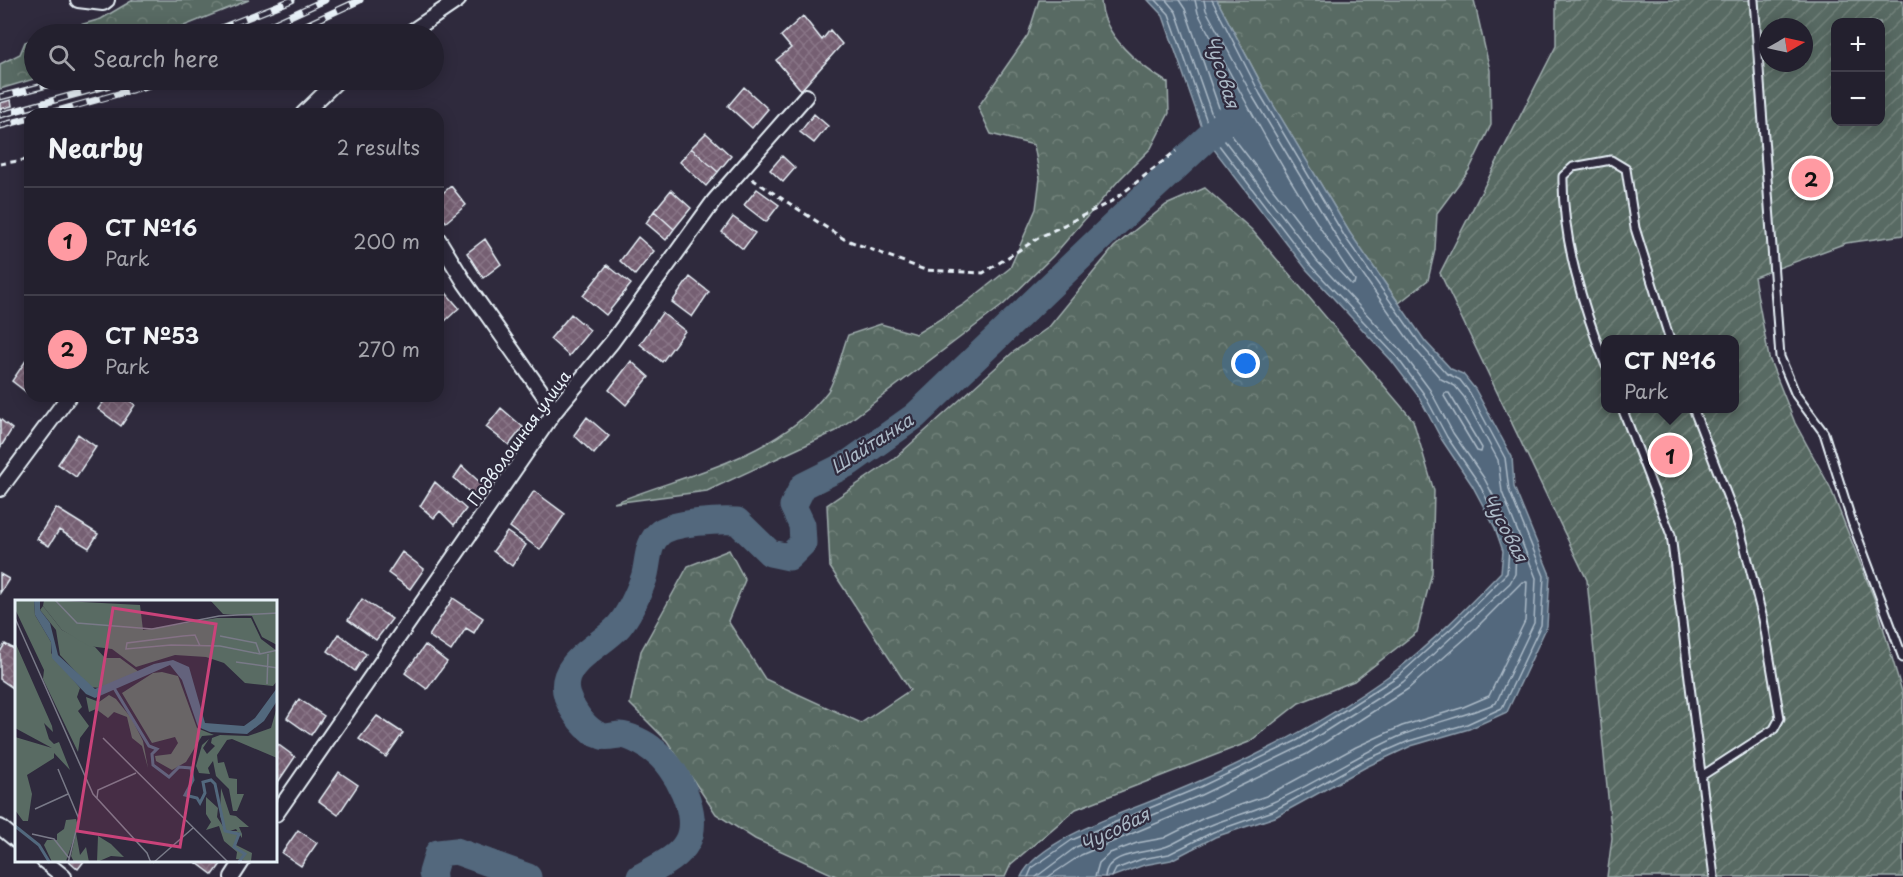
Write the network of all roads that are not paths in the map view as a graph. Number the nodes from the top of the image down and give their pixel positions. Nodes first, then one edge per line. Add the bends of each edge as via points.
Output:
1 (78, 0) edge
2 (458, 0) edge
3 (1754, 0) edge
4 (105, 1) edge
5 (423, 24) edge
6 (328, 90) edge
7 (806, 96) dead end
8 (309, 108) edge
9 (444, 249) edge
10 (1669, 335) edge
11 (1601, 355) edge
12 (65, 402) edge
13 (555, 411) junction
14 (1624, 413) edge
15 (1695, 413) edge
16 (0, 489) edge
17 (1903, 658) edge
18 (1703, 776) junction
19 (278, 811) edge
20 (0, 828) edge
21 (15, 839) edge
22 (44, 862) edge
23 (242, 862) edge
24 (64, 877) edge
25 (232, 877) edge
26 (1714, 877) edge

1 - 4 street
2 - 5 street
3 - 17 lane via 1780,357 1796,395 1824,433 1852,522
6 - 8 street
7 - 13 street, Подволошная улица via 714,201 612,342
9 - 13 street
10 - 11 lane via 1635,228 1626,169 1611,160 1573,167 1563,176 1572,258
12 - 16 street
13 - 19 street, Подволошная улица
14 - 18 lane via 1671,536
15 - 18 lane via 1740,529 1763,619 1780,718 1774,729
18 - 26 lane
20 - 21 street
22 - 24 street
23 - 25 street

